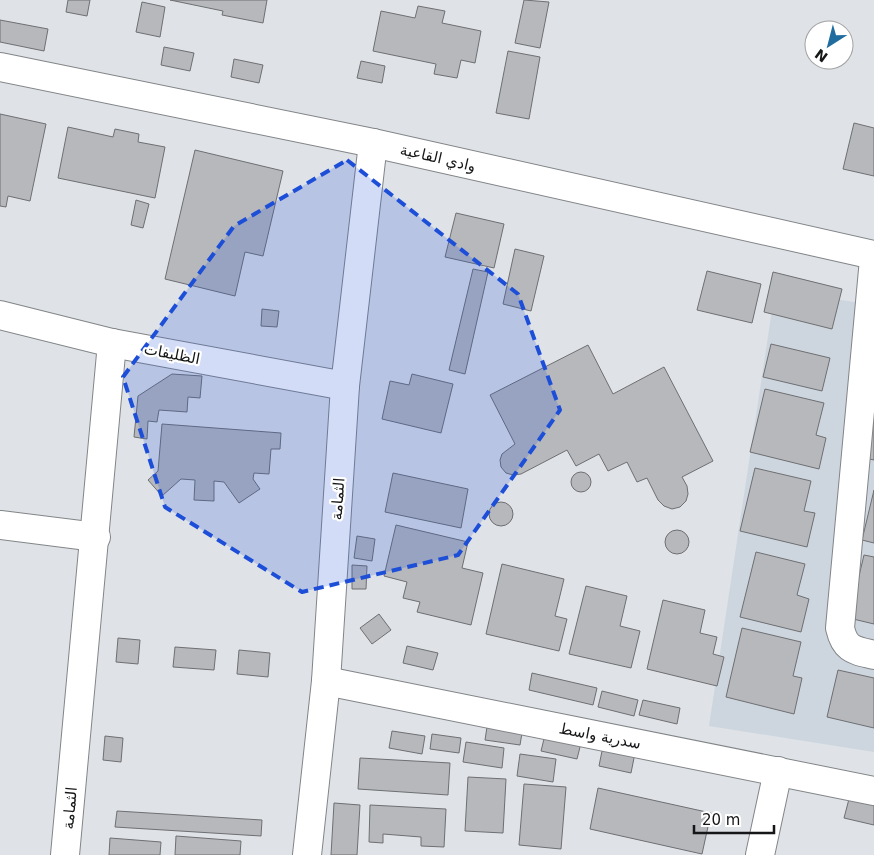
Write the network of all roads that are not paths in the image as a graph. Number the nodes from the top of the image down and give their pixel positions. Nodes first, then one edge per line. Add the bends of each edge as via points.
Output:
1 (0, 67) edge
2 (373, 143) junction
3 (874, 255) edge
4 (874, 259) edge
5 (0, 315) edge
6 (112, 342) junction
7 (345, 386) junction
8 (0, 525) edge
9 (96, 537) junction
10 (874, 655) edge
11 (326, 682) junction
12 (778, 771) junction
13 (874, 791) edge
14 (65, 855) edge
15 (307, 855) edge
16 (760, 855) edge

1 - 2 street, وادي القاعية
2 - 3 street, وادي القاعية
2 - 7 street, الثمامة
4 - 10 street via 840,628 849,647
5 - 6 street, الظليفات
6 - 7 street, الظليفات
6 - 9 street, الثمامة
7 - 11 street, الثمامة
8 - 9 street
9 - 14 street, الثمامة
11 - 12 street, سدرية واسط
11 - 15 street, الثمامة
12 - 13 street, سدرية واسط
12 - 16 street

